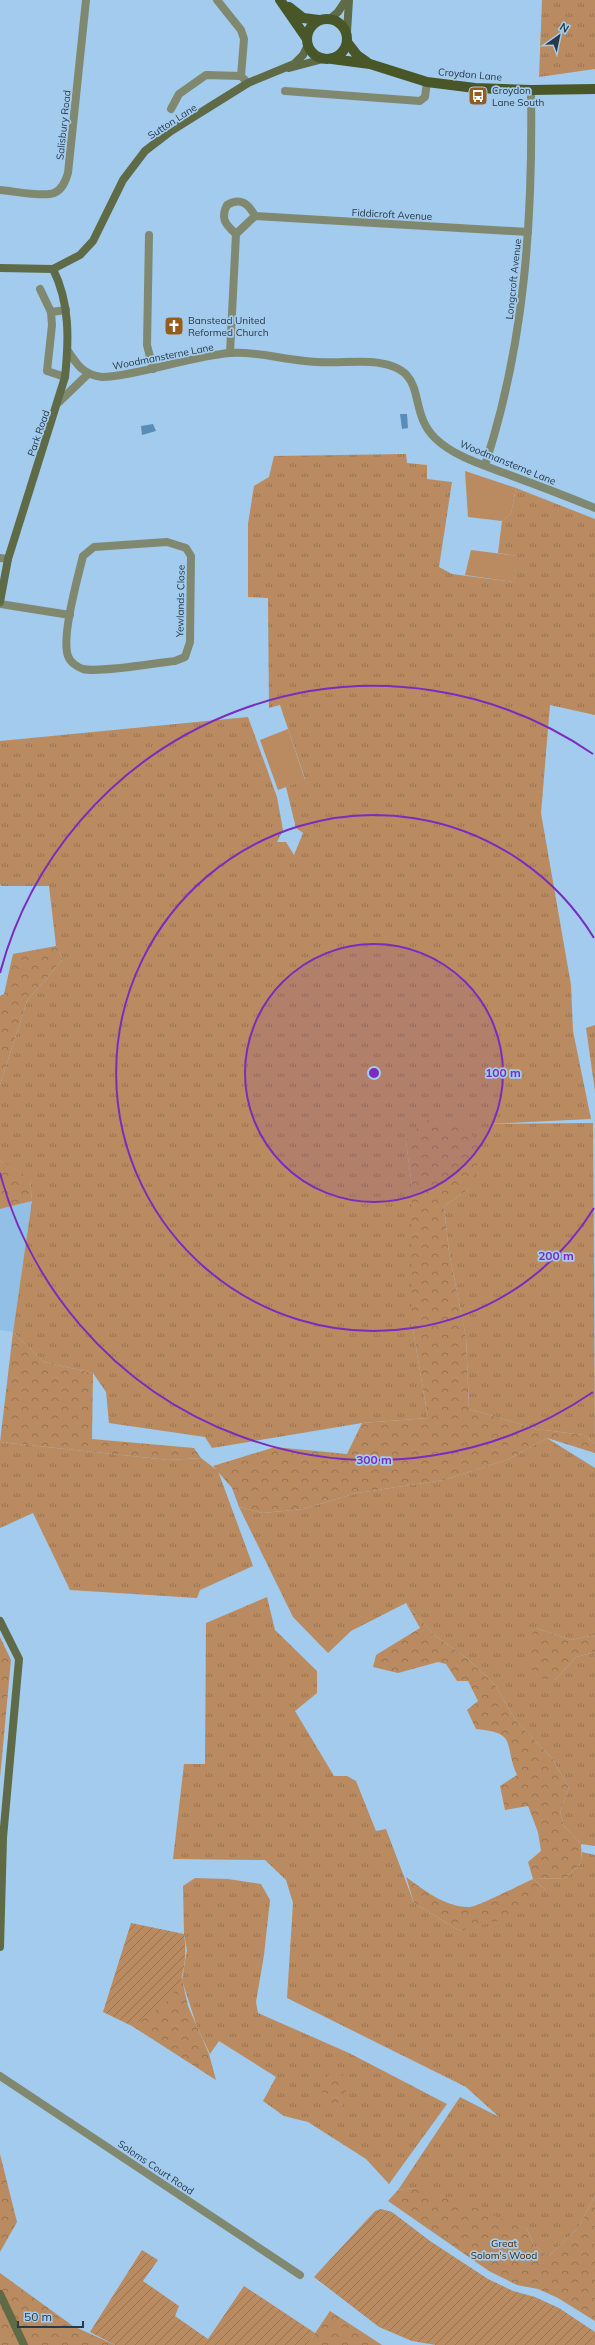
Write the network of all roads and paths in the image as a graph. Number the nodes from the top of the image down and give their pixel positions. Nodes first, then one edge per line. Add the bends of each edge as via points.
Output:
1 (86, 0) edge
2 (216, 0) edge
3 (281, 0) edge
4 (346, 0) edge
5 (349, 0) edge
6 (330, 19) junction
7 (319, 20) junction
8 (347, 37) junction
9 (307, 42) junction
10 (327, 59) junction
11 (370, 64) junction
12 (282, 69) junction
13 (241, 76) junction
14 (427, 82) junction
15 (248, 83) junction
16 (595, 89) edge
17 (531, 90) junction
18 (285, 91) dead end
19 (171, 109) dead end
20 (0, 190) edge
21 (254, 216) junction
22 (528, 232) junction
23 (236, 234) junction
24 (149, 235) dead end
25 (0, 268) edge
26 (53, 268) junction
27 (40, 289) dead end
28 (66, 310) junction
29 (51, 312) junction
30 (68, 351) junction
31 (230, 353) junction
32 (153, 369) junction
33 (88, 374) junction
34 (65, 377) junction
35 (59, 402) junction
36 (485, 465) junction
37 (595, 508) edge
38 (4, 558) edge
39 (0, 603) edge
40 (70, 615) junction
41 (0, 1621) edge
42 (0, 1947) edge
43 (0, 2076) edge
44 (300, 2275) dead end
45 (0, 2294) edge
46 (24, 2345) edge

1 - 20 street, Salisbury Road via 65,181 60,189 49,194
2 - 13 street via 241,30 244,39
3 - 7 main road via 303,18
3 - 9 main road
4 - 6 street
5 - 8 street
6 - 7 main road
6 - 8 main road via 342,26
7 - 9 main road via 311,27
8 - 10 main road via 340,55
8 - 11 main road, Croydon Lane via 357,55
9 - 10 main road via 313,54
9 - 12 street, Sutton Lane via 298,60
10 - 11 main road, Croydon Lane
10 - 12 street, Sutton Lane
11 - 14 main road, Croydon Lane
12 - 15 street, Sutton Lane
13 - 15 street
13 - 19 street via 206,75 179,94
14 - 17 main road, Croydon Lane via 475,88
14 - 18 street via 425,97 420,101
15 - 26 street, Sutton Lane via 171,131 145,151 123,180 93,241 80,255
16 - 17 main road, Croydon Lane
17 - 22 street, Longcroft Avenue via 532,141
21 - 22 street, Fiddicroft Avenue
21 - 23 street
21 - 23 street via 244,202 235,201 227,206 224,218 226,225
22 - 36 street, Longcroft Avenue via 515,349
23 - 31 street
24 - 32 street via 147,345
25 - 26 street
26 - 28 street, Park Road
27 - 29 street
28 - 29 street
28 - 30 street, Park Road
29 - 34 street via 47,371
30 - 33 street via 76,364
30 - 34 street, Park Road
31 - 32 street, Woodmansterne Lane
31 - 36 street, Woodmansterne Lane via 268,355 332,364 369,362 397,367 411,380 424,424 429,432 444,446
32 - 33 street, Woodmansterne Lane via 111,376
33 - 35 street
34 - 35 street, Park Road
35 - 38 street, Park Road
36 - 37 street, Woodmansterne Lane
38 - 39 street, Park Road
39 - 40 street
40 - 40 street, Yewlands Close via 66,651 78,667 99,669 175,661 185,657 190,642 191,556 186,548 167,542 94,547 83,556
41 - 42 street via 20,1659 3,1838
43 - 44 street, Soloms Court Road
45 - 46 street

